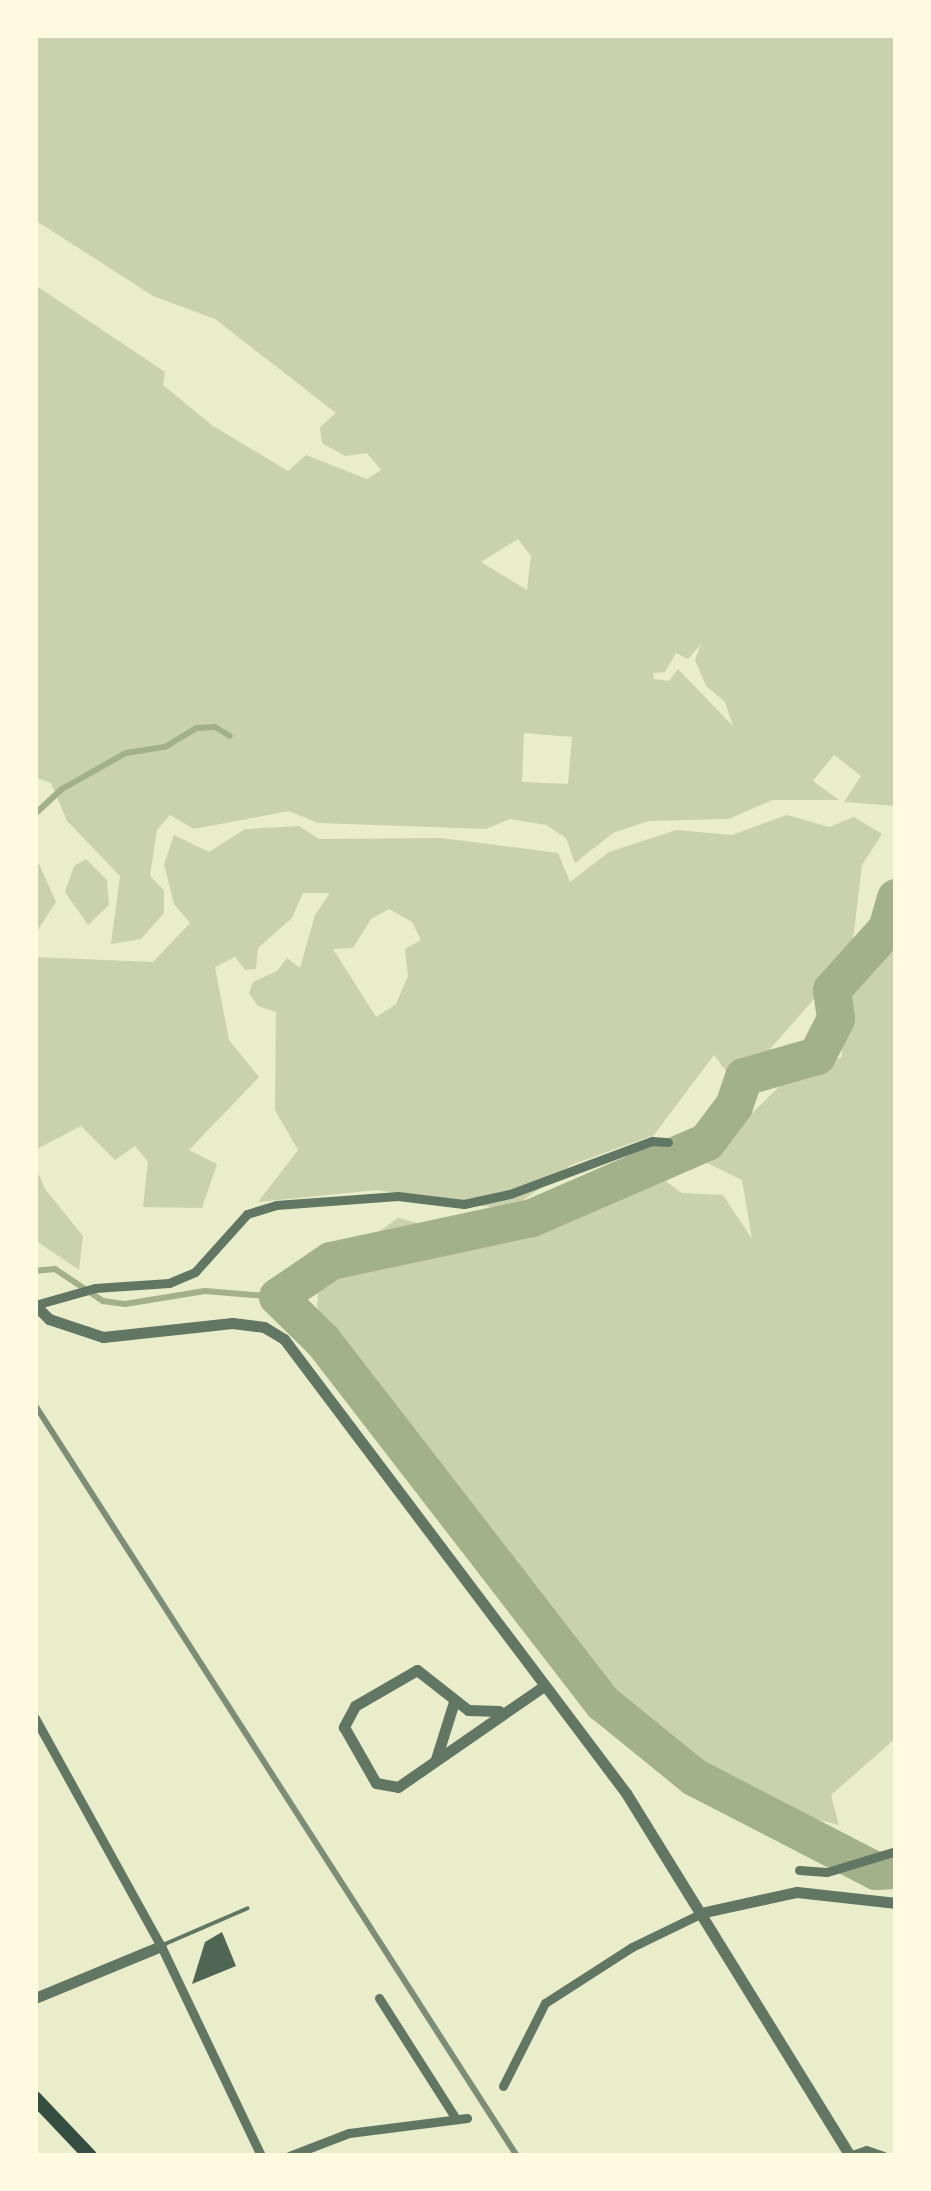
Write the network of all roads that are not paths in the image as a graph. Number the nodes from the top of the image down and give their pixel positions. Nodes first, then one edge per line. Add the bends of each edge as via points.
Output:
1 (668, 1142) dead end
2 (35, 1305) edge
3 (544, 1686) junction
4 (454, 1702) junction
5 (499, 1711) junction
6 (35, 1718) edge
7 (435, 1762) junction
8 (896, 1851) edge
9 (798, 1870) dead end
10 (896, 1903) edge
11 (248, 1908) dead end
12 (705, 1912) junction
13 (161, 1946) junction
14 (35, 1998) edge
15 (379, 1998) dead end
16 (503, 2086) dead end
17 (35, 2098) edge
18 (90, 2156) edge
19 (261, 2156) edge
20 (289, 2156) edge
21 (850, 2156) edge
22 (883, 2156) edge

1 - 2 street via 652,1140 510,1194 464,1204 398,1196 276,1205 228,1228 195,1272 170,1283 95,1288
2 - 3 street via 49,1319 102,1337 232,1323 264,1326 284,1339
3 - 5 street
3 - 12 street via 581,1728
4 - 5 street
4 - 7 street
4 - 7 street via 417,1670 355,1706 344,1727 376,1783 398,1787
5 - 7 street
6 - 13 street
8 - 9 street
10 - 12 street via 797,1892
11 - 13 lane
12 - 16 street via 632,1946 545,2003
12 - 21 street
13 - 14 street
13 - 19 street
15 - 20 street via 461,2118 349,2133
17 - 18 main road
21 - 22 street via 866,2150

